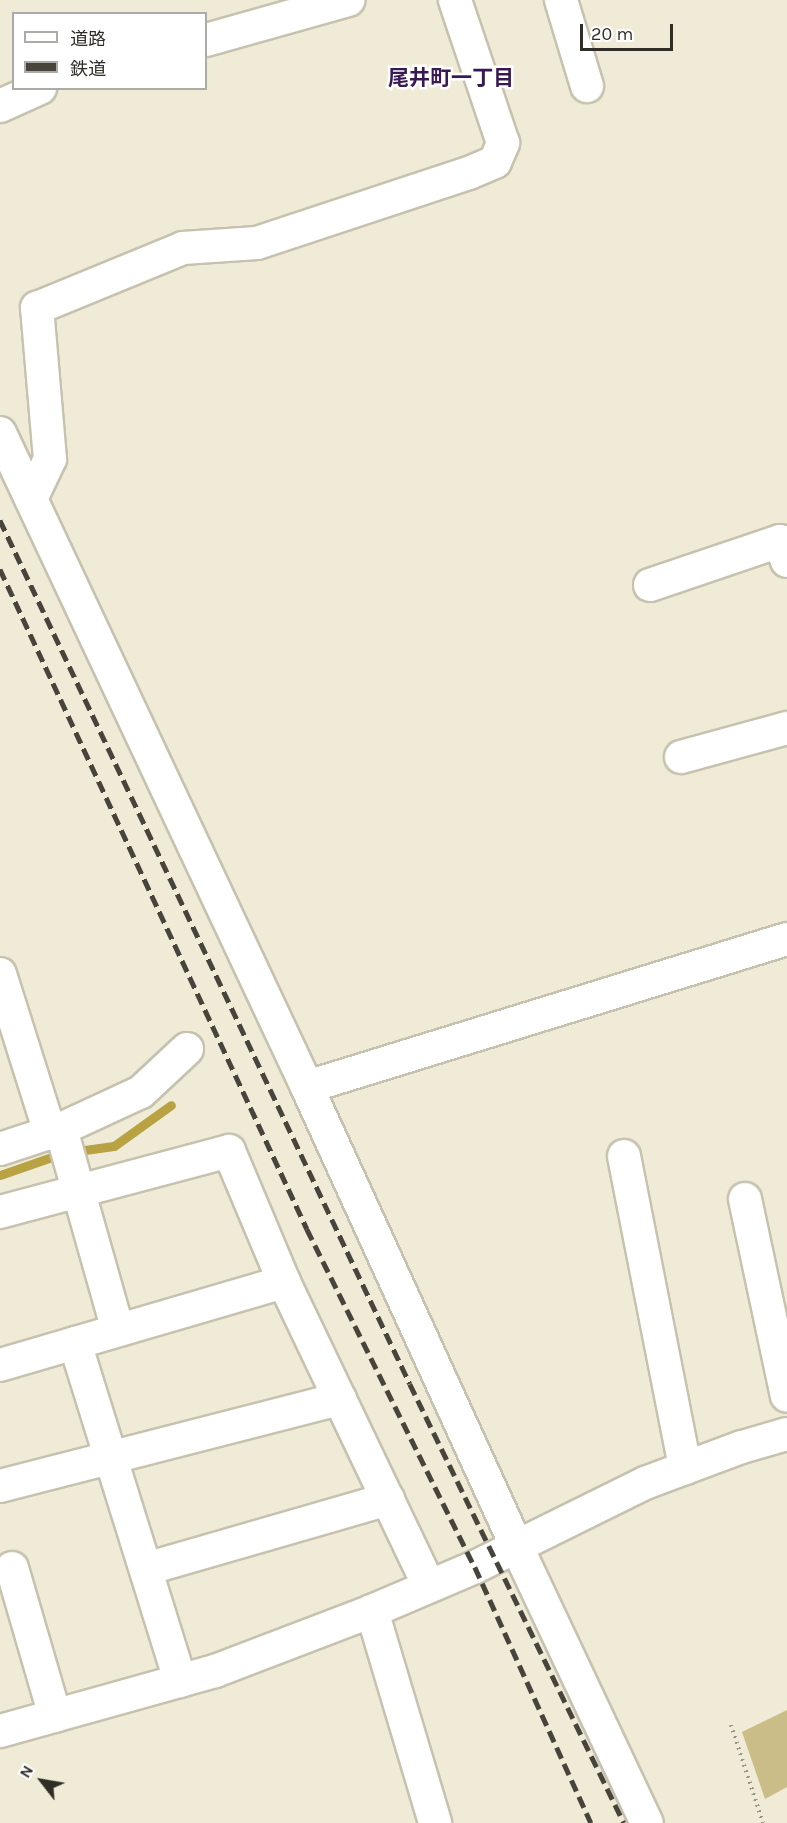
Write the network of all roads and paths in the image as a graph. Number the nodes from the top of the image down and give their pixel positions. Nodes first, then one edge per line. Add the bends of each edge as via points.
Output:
1 (348, 0) edge
2 (455, 0) edge
3 (561, 0) edge
4 (207, 40) edge
5 (587, 86) dead end
6 (36, 90) edge
7 (0, 106) edge
8 (0, 433) edge
9 (31, 499) junction
10 (783, 568) edge
11 (650, 585) dead end
12 (787, 728) edge
13 (681, 757) dead end
14 (787, 939) edge
15 (0, 974) edge
16 (187, 1049) dead end
17 (307, 1087) junction
18 (58, 1131) junction
19 (0, 1149) edge
20 (624, 1156) dead end
21 (76, 1182) junction
22 (746, 1199) dead end
23 (0, 1212) edge
24 (284, 1282) junction
25 (118, 1330) junction
26 (75, 1343) junction
27 (0, 1365) edge
28 (787, 1396) edge
29 (340, 1399) junction
30 (787, 1434) edge
31 (112, 1458) junction
32 (685, 1468) junction
33 (0, 1486) edge
34 (388, 1499) junction
35 (516, 1545) junction
36 (12, 1568) dead end
37 (146, 1569) junction
38 (429, 1586) junction
39 (372, 1611) junction
40 (180, 1681) junction
41 (55, 1716) junction
42 (731, 1725) dead end
43 (0, 1731) edge
44 (435, 1823) edge
45 (647, 1823) edge
46 (763, 1823) edge

1 - 4 street
2 - 9 street via 503,143 495,162 257,243 183,248 37,308 50,459
3 - 5 street
6 - 7 street
8 - 9 street
9 - 17 street
10 - 11 street via 780,541
12 - 13 street
14 - 17 street
15 - 18 street
16 - 18 street via 141,1092
17 - 35 street
18 - 19 street
18 - 21 street
20 - 32 street
21 - 23 street
21 - 24 street via 229,1151
21 - 25 street
22 - 28 street
24 - 25 street
24 - 29 street
25 - 26 street
26 - 27 street
26 - 31 street
29 - 31 street
29 - 34 street
30 - 32 street
31 - 33 street
31 - 37 street
32 - 35 street
34 - 37 street
34 - 38 street
35 - 38 street
35 - 45 street
36 - 41 street
37 - 40 street
38 - 39 street
39 - 40 street
39 - 44 street
40 - 41 street
41 - 43 street
42 - 46 path

